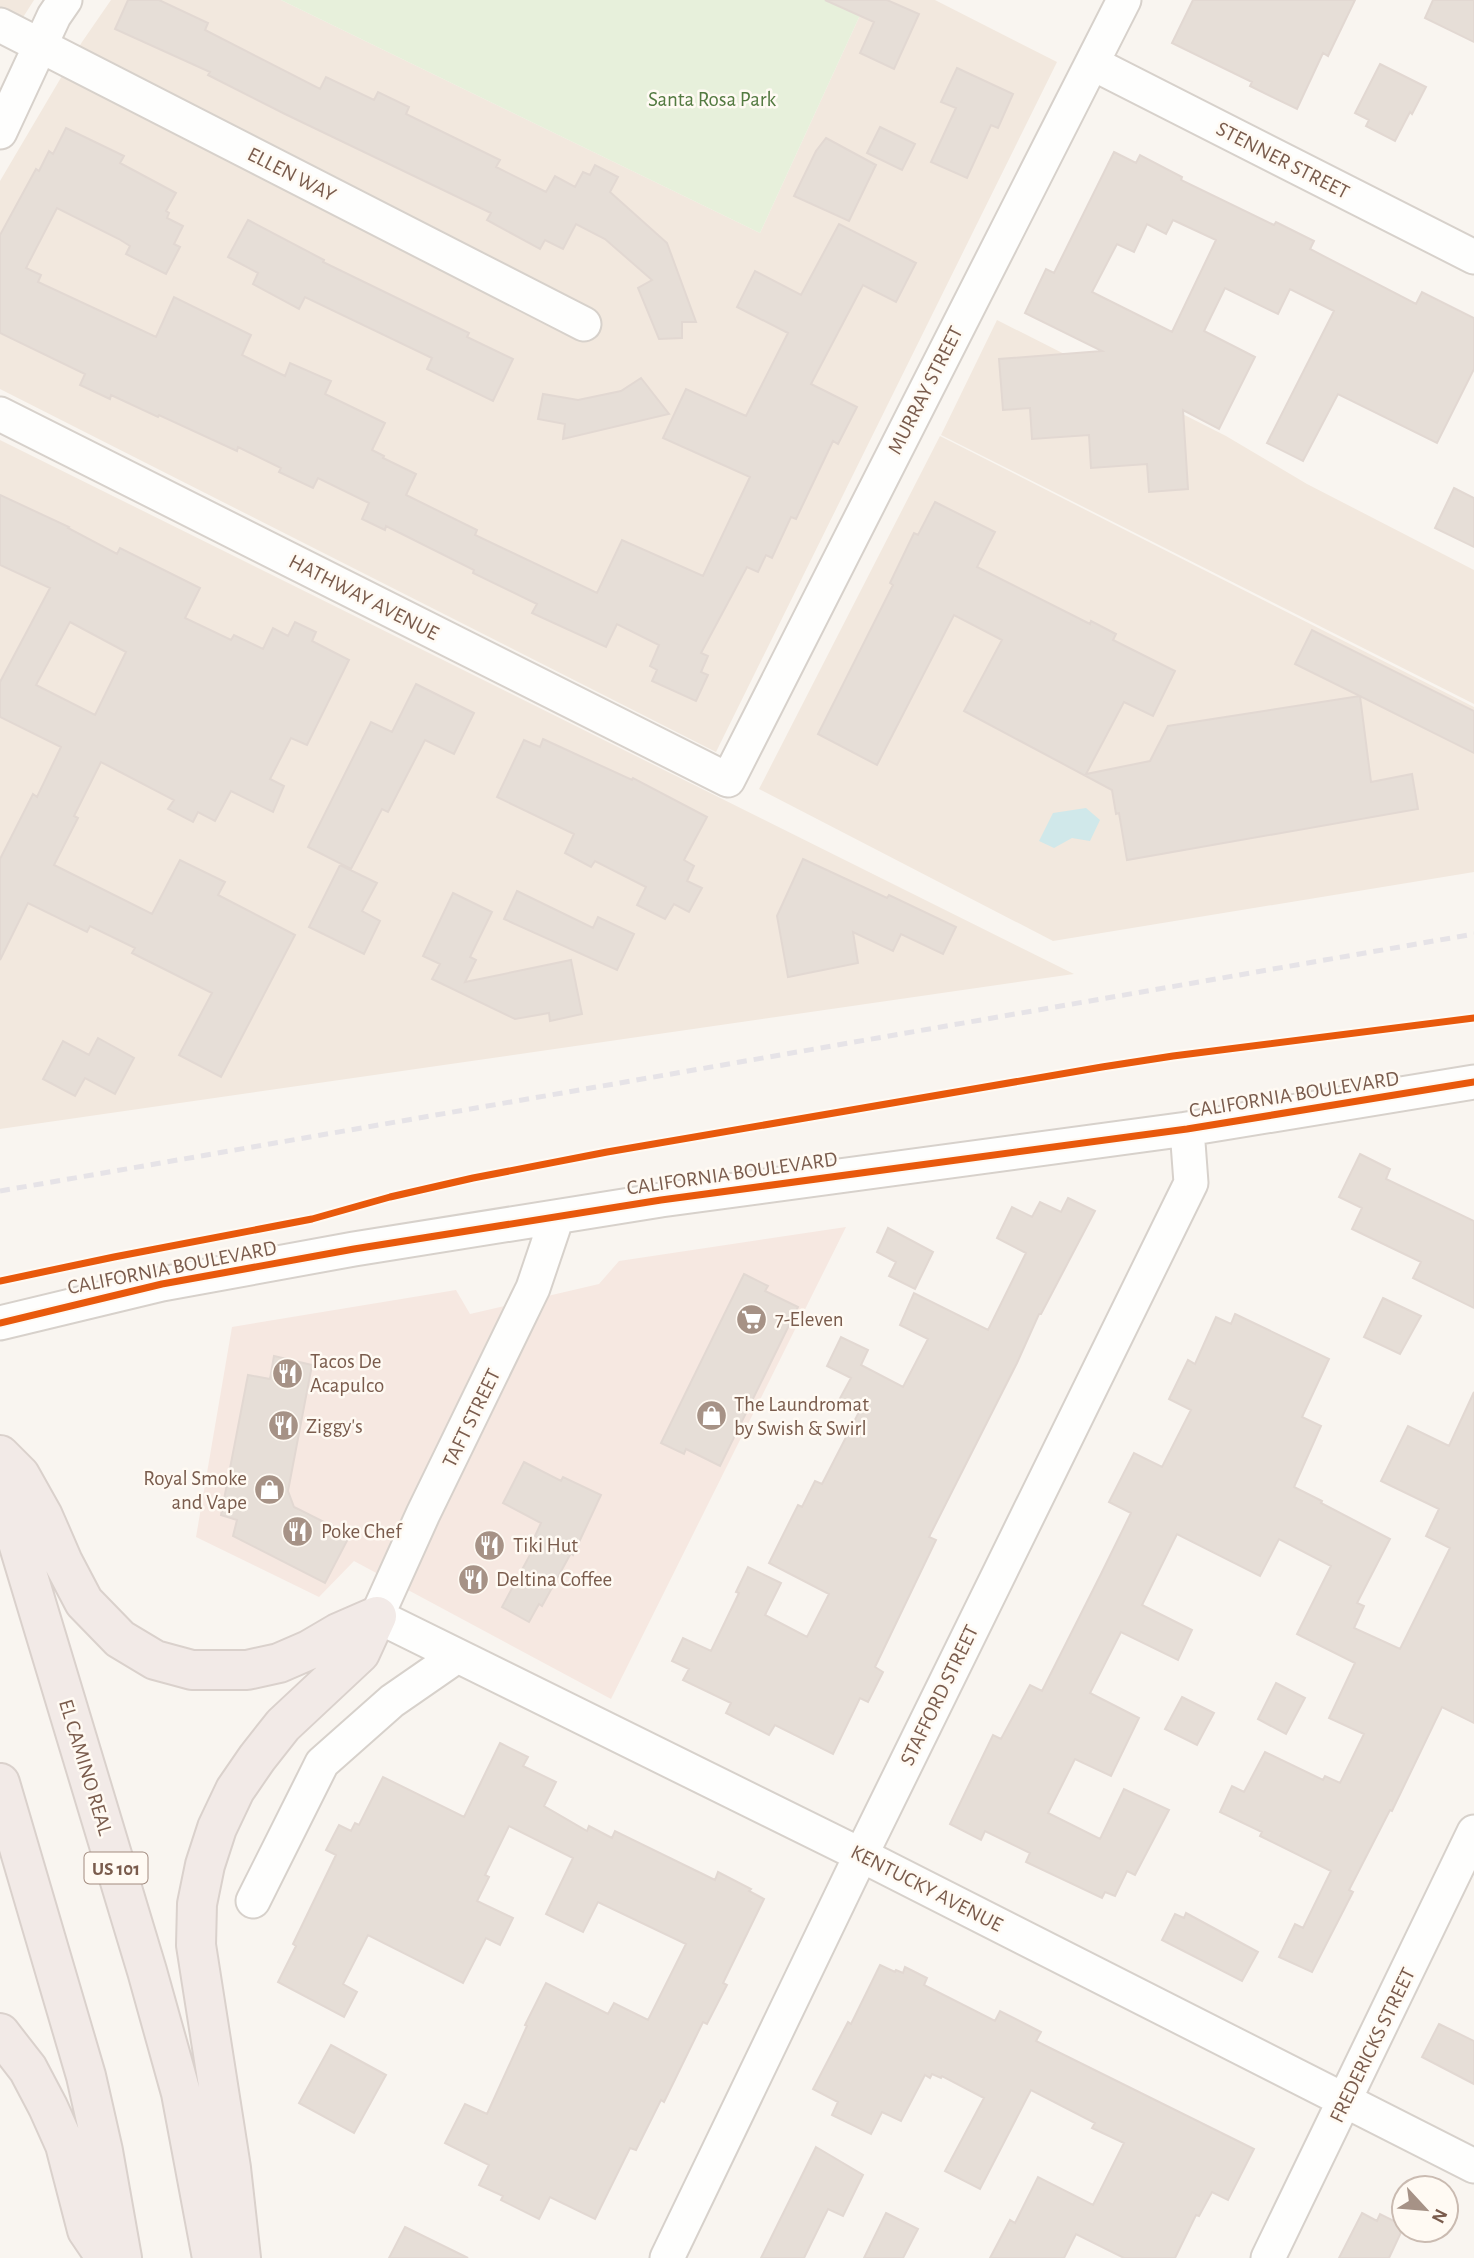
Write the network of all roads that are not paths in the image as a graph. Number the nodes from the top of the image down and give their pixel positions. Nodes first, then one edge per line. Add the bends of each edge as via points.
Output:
1 (65, 0) edge
2 (1124, 0) edge
3 (0, 25) edge
4 (40, 45) junction
5 (1092, 63) junction
6 (0, 132) edge
7 (1474, 257) edge
8 (584, 324) dead end
9 (0, 414) edge
10 (728, 780) joint
11 (1474, 1082) edge
12 (1186, 1129) junction
13 (557, 1217) junction
14 (0, 1323) edge
15 (0, 1455) edge
16 (0, 1483) edge
17 (377, 1616) junction
18 (457, 1656) junction
19 (0, 1783) edge
20 (1474, 1832) edge
21 (861, 1855) junction
22 (253, 1901) dead end
23 (0, 2033) edge
24 (1345, 2102) junction
25 (1474, 2166) edge
26 (106, 2258) edge
27 (122, 2258) edge
28 (212, 2258) edge
29 (241, 2258) edge
30 (667, 2258) edge
31 (1268, 2258) edge

1 - 4 street
2 - 5 street, MURRAY STREET
3 - 4 street, ELLEN WAY
4 - 6 street
4 - 8 street, ELLEN WAY
5 - 7 street, STENNER STREET
5 - 10 street, MURRAY STREET
9 - 10 street, HATHWAY AVENUE
11 - 12 street, CALIFORNIA BOULEVARD
12 - 13 street, CALIFORNIA BOULEVARD
12 - 21 street, STAFFORD STREET via 1192,1184
13 - 14 street, CALIFORNIA BOULEVARD via 162,1284
13 - 17 street, TAFT STREET via 533,1288
15 - 17 highway via 20,1475 84,1602 120,1639 155,1660 191,1670 247,1670 309,1650
16 - 28 highway, EL CAMINO REAL / US 101 via 181,2093
17 - 18 street, KENTUCKY AVENUE
17 - 29 highway via 360,1653 283,1725 257,1758 235,1790 205,1865 196,1945
18 - 21 street, KENTUCKY AVENUE
18 - 22 street via 392,1702 322,1763
19 - 27 highway via 86,2076
20 - 24 street, FREDERICKS STREET
21 - 24 street, KENTUCKY AVENUE
21 - 30 street, STAFFORD STREET
23 - 26 highway via 28,2069 48,2106 65,2145 87,2230
24 - 25 street, KENTUCKY AVENUE
24 - 31 street, FREDERICKS STREET

